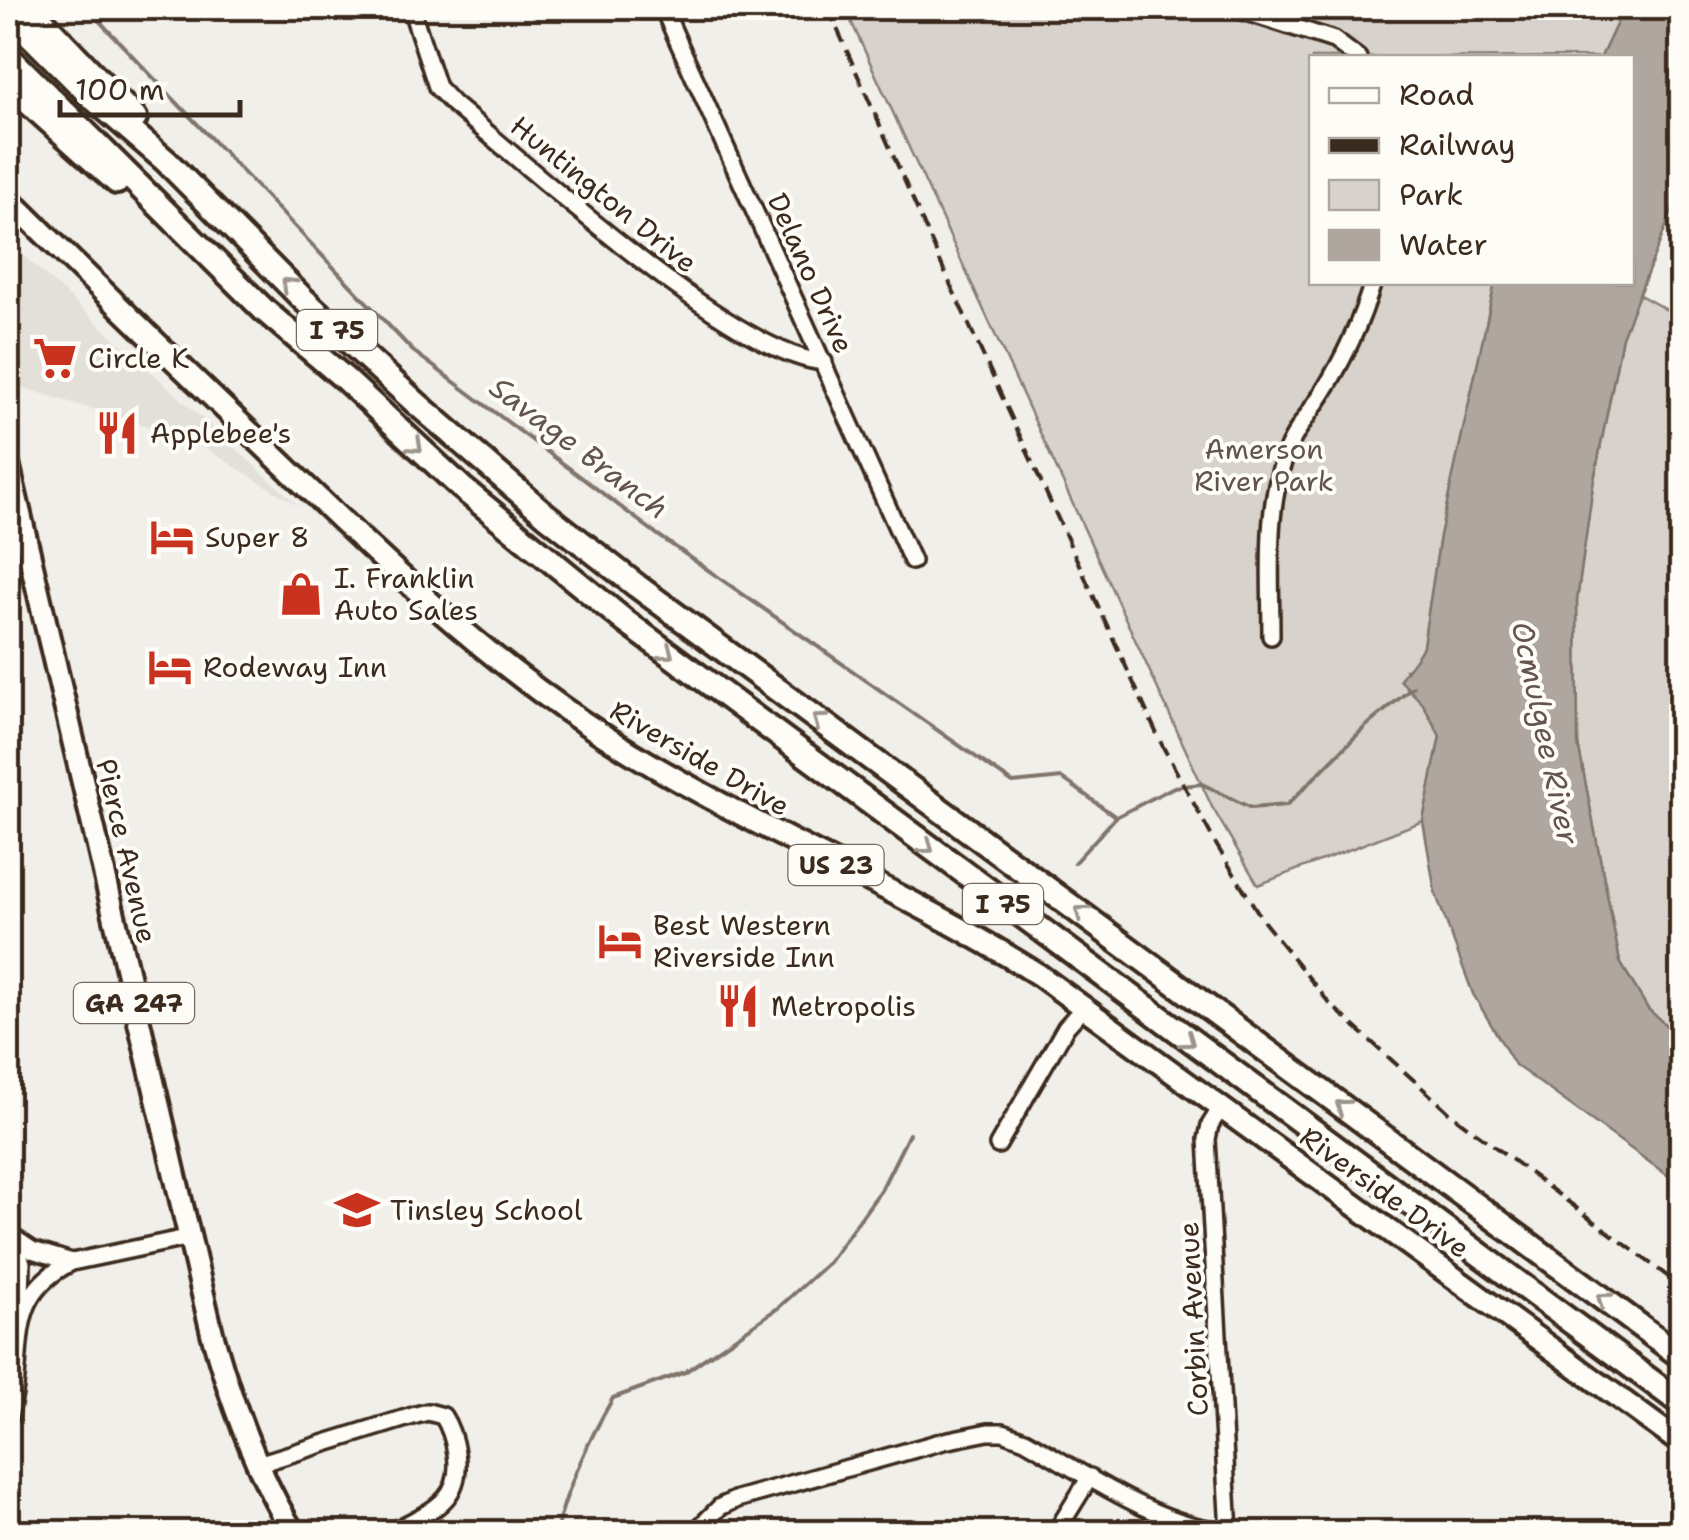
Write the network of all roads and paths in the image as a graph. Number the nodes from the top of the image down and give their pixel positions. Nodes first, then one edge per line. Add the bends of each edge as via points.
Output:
1 (30, 8) edge
2 (411, 8) edge
3 (663, 8) edge
4 (1234, 8) edge
5 (8, 13) edge
6 (1354, 55) edge
7 (8, 56) edge
8 (8, 84) edge
9 (166, 161) junction
10 (8, 198) edge
11 (8, 211) edge
12 (30, 220) junction
13 (220, 268) junction
14 (1372, 285) edge
15 (824, 362) junction
16 (8, 463) edge
17 (15, 535) edge
18 (912, 560) dead end
19 (1271, 636) dead end
20 (1084, 1008) junction
21 (1222, 1106) junction
22 (998, 1145) dead end
23 (10, 1236) edge
24 (191, 1238) junction
25 (72, 1262) junction
26 (21, 1299) junction
27 (1682, 1357) edge
28 (1682, 1404) edge
29 (8, 1419) edge
30 (1682, 1444) edge
31 (258, 1464) junction
32 (1090, 1477) junction
33 (294, 1532) edge
34 (392, 1532) edge
35 (695, 1532) edge
36 (1056, 1532) edge
37 (1229, 1532) edge

1 - 9 highway
2 - 15 street, Huntington Drive via 438,86 453,104 703,304 804,360
3 - 15 street, Delano Drive
4 - 6 street via 1334,40
5 - 9 highway, I 75
7 - 13 highway, I 75
8 - 13 highway
27 -> 9 highway, I 75 via 546,515 302,298
10 - 12 main road, Riverside Drive / US 23
11 - 12 main road
12 - 20 main road, Riverside Drive / US 23 via 382,561 510,669 669,776 974,934
13 -> 28 highway, I 75 via 462,488 626,622
14 - 19 street via 1357,331 1280,472
15 - 18 street, Delano Drive
16 - 17 main road, Pierce Avenue / GA 247
17 - 24 main road, Pierce Avenue / GA 247
20 - 21 main road, Riverside Drive / US 23
20 - 22 street
21 - 30 main road, Riverside Drive / US 23
21 - 37 street, Corbin Avenue via 1207,1139
23 - 25 street
23 - 26 street via 22,1264
24 - 25 street
24 - 31 main road, Pierce Avenue / GA 247 via 225,1381
25 - 26 street via 46,1274
26 - 29 street via 10,1333
31 - 33 main road, Pierce Avenue / GA 247
31 - 34 street via 416,1415 442,1416 455,1449 455,1486 432,1510
32 - 35 street via 1026,1440 988,1432 738,1499
32 - 36 street
32 - 37 street via 1162,1515

